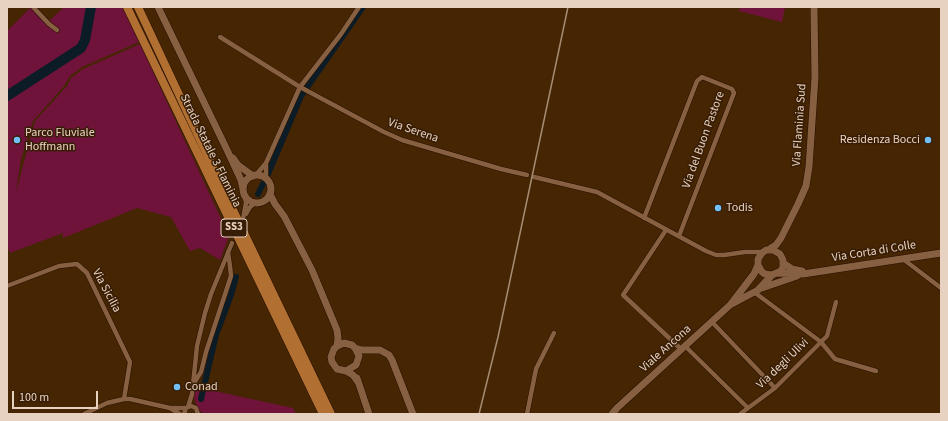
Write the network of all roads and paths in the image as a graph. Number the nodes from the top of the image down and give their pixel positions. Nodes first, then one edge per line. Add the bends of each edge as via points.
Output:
1 (33, 7) edge
2 (127, 7) edge
3 (138, 7) edge
4 (158, 7) edge
5 (359, 7) edge
6 (814, 7) edge
7 (57, 30) dead end
8 (220, 37) dead end
9 (301, 88) junction
10 (228, 152) junction
11 (266, 163) junction
12 (527, 175) dead end
13 (254, 176) junction
14 (534, 177) dead end
15 (266, 179) junction
16 (243, 189) junction
17 (270, 194) junction
18 (245, 197) junction
19 (257, 203) junction
20 (284, 216) junction
21 (644, 218) junction
22 (666, 230) junction
23 (679, 236) junction
24 (781, 238) junction
25 (232, 243) dead end
26 (766, 251) junction
27 (228, 252) junction
28 (745, 252) junction
29 (941, 252) edge
30 (780, 254) junction
31 (903, 259) junction
32 (783, 263) junction
33 (758, 264) junction
34 (775, 274) junction
35 (806, 274) junction
36 (7, 286) edge
37 (941, 288) edge
38 (756, 291) junction
39 (836, 302) dead end
40 (730, 305) junction
41 (712, 322) junction
42 (337, 330) junction
43 (554, 333) dead end
44 (820, 342) junction
45 (348, 344) junction
46 (337, 346) junction
47 (355, 348) junction
48 (684, 348) junction
49 (369, 350) junction
50 (357, 363) junction
51 (346, 370) junction
52 (876, 372) dead end
53 (358, 382) junction
54 (193, 383) junction
55 (775, 388) junction
56 (192, 394) junction
57 (124, 399) junction
58 (187, 407) junction
59 (170, 408) junction
60 (748, 408) junction
61 (199, 412) edge
62 (84, 414) edge
63 (180, 414) edge
64 (184, 414) edge
65 (323, 414) edge
66 (331, 414) edge
67 (369, 414) edge
68 (413, 414) edge
69 (527, 414) edge
70 (612, 414) edge
71 (740, 414) edge

1 - 7 street
2 - 65 highway, Strada Statale 3 Flaminia / SS3
3 - 66 highway, Strada Statale 3 Flaminia / SS3
4 - 10 main road
5 - 9 street
6 - 24 main road, Via Flaminia Sud via 815,77 808,172 802,196
8 - 9 street, Via Serena
9 - 11 street
9 - 12 street, Via Serena via 402,140
10 - 13 main road via 238,164
10 - 16 main road
11 - 13 street
11 - 15 street
13 - 15 main road
13 - 16 main road via 246,181
14 - 21 street via 597,192
15 - 17 main road via 270,186
16 - 18 main road
17 - 19 main road via 266,200
17 - 20 main road
18 - 19 main road
18 - 19 street via 243,219 250,207
19 - 20 main road via 268,205
20 - 42 main road via 312,270
21 - 22 street
21 - 23 street, Via del Buon Pastore via 697,81 702,78 732,90 734,93
22 - 23 street
22 - 48 street via 623,295
23 - 28 street via 716,255
24 - 26 main road, Via Flaminia Sud via 776,245
24 - 30 main road, Via Flaminia Sud
25 - 27 street
26 - 28 street
26 - 30 main road via 777,251
26 - 33 main road, Via Flaminia Sud via 760,256
27 - 54 street via 199,332
27 - 54 street via 231,276 202,372
28 - 33 street via 753,256
29 - 31 main road, Via Corta di Colle
30 - 32 main road, Via Flaminia Sud
31 - 35 main road, Via Corta di Colle
31 - 37 street
32 - 34 main road via 783,267
32 - 35 main road, Via Corta di Colle
33 - 34 main road via 765,274
33 - 40 main road, Viale Ancona via 754,274
34 - 35 main road, Via Corta di Colle
34 - 38 main road, Viale Ancona
35 - 38 main road, Viale Ancona
36 - 57 street, Via Sicilia via 59,266 77,264 87,273 130,362
38 - 40 main road, Viale Ancona
38 - 44 street, Via degli Ulivi
39 - 44 street, Via degli Ulivi via 827,336
40 - 41 main road, Viale Ancona
41 - 48 main road, Viale Ancona
41 - 55 street
42 - 45 main road
42 - 46 main road
43 - 69 street via 536,369
44 - 52 street, Via degli Ulivi via 835,359
44 - 55 street, Via degli Ulivi
45 - 46 main road
45 - 47 main road
46 - 51 main road via 332,353 332,362 338,369
47 - 49 main road
47 - 50 main road via 358,352
48 - 60 street
48 - 70 main road, Viale Ancona
49 - 50 main road
49 - 68 main road via 385,352 392,360
50 - 51 main road via 350,370
50 - 53 main road
51 - 53 main road
53 - 67 main road
54 - 56 street
55 - 60 street, Via degli Ulivi
56 - 58 street
56 - 61 street
57 - 59 street
57 - 62 street via 107,403
58 - 59 street
58 - 61 street
58 - 64 street
59 - 63 street
60 - 71 street, Via degli Ulivi

